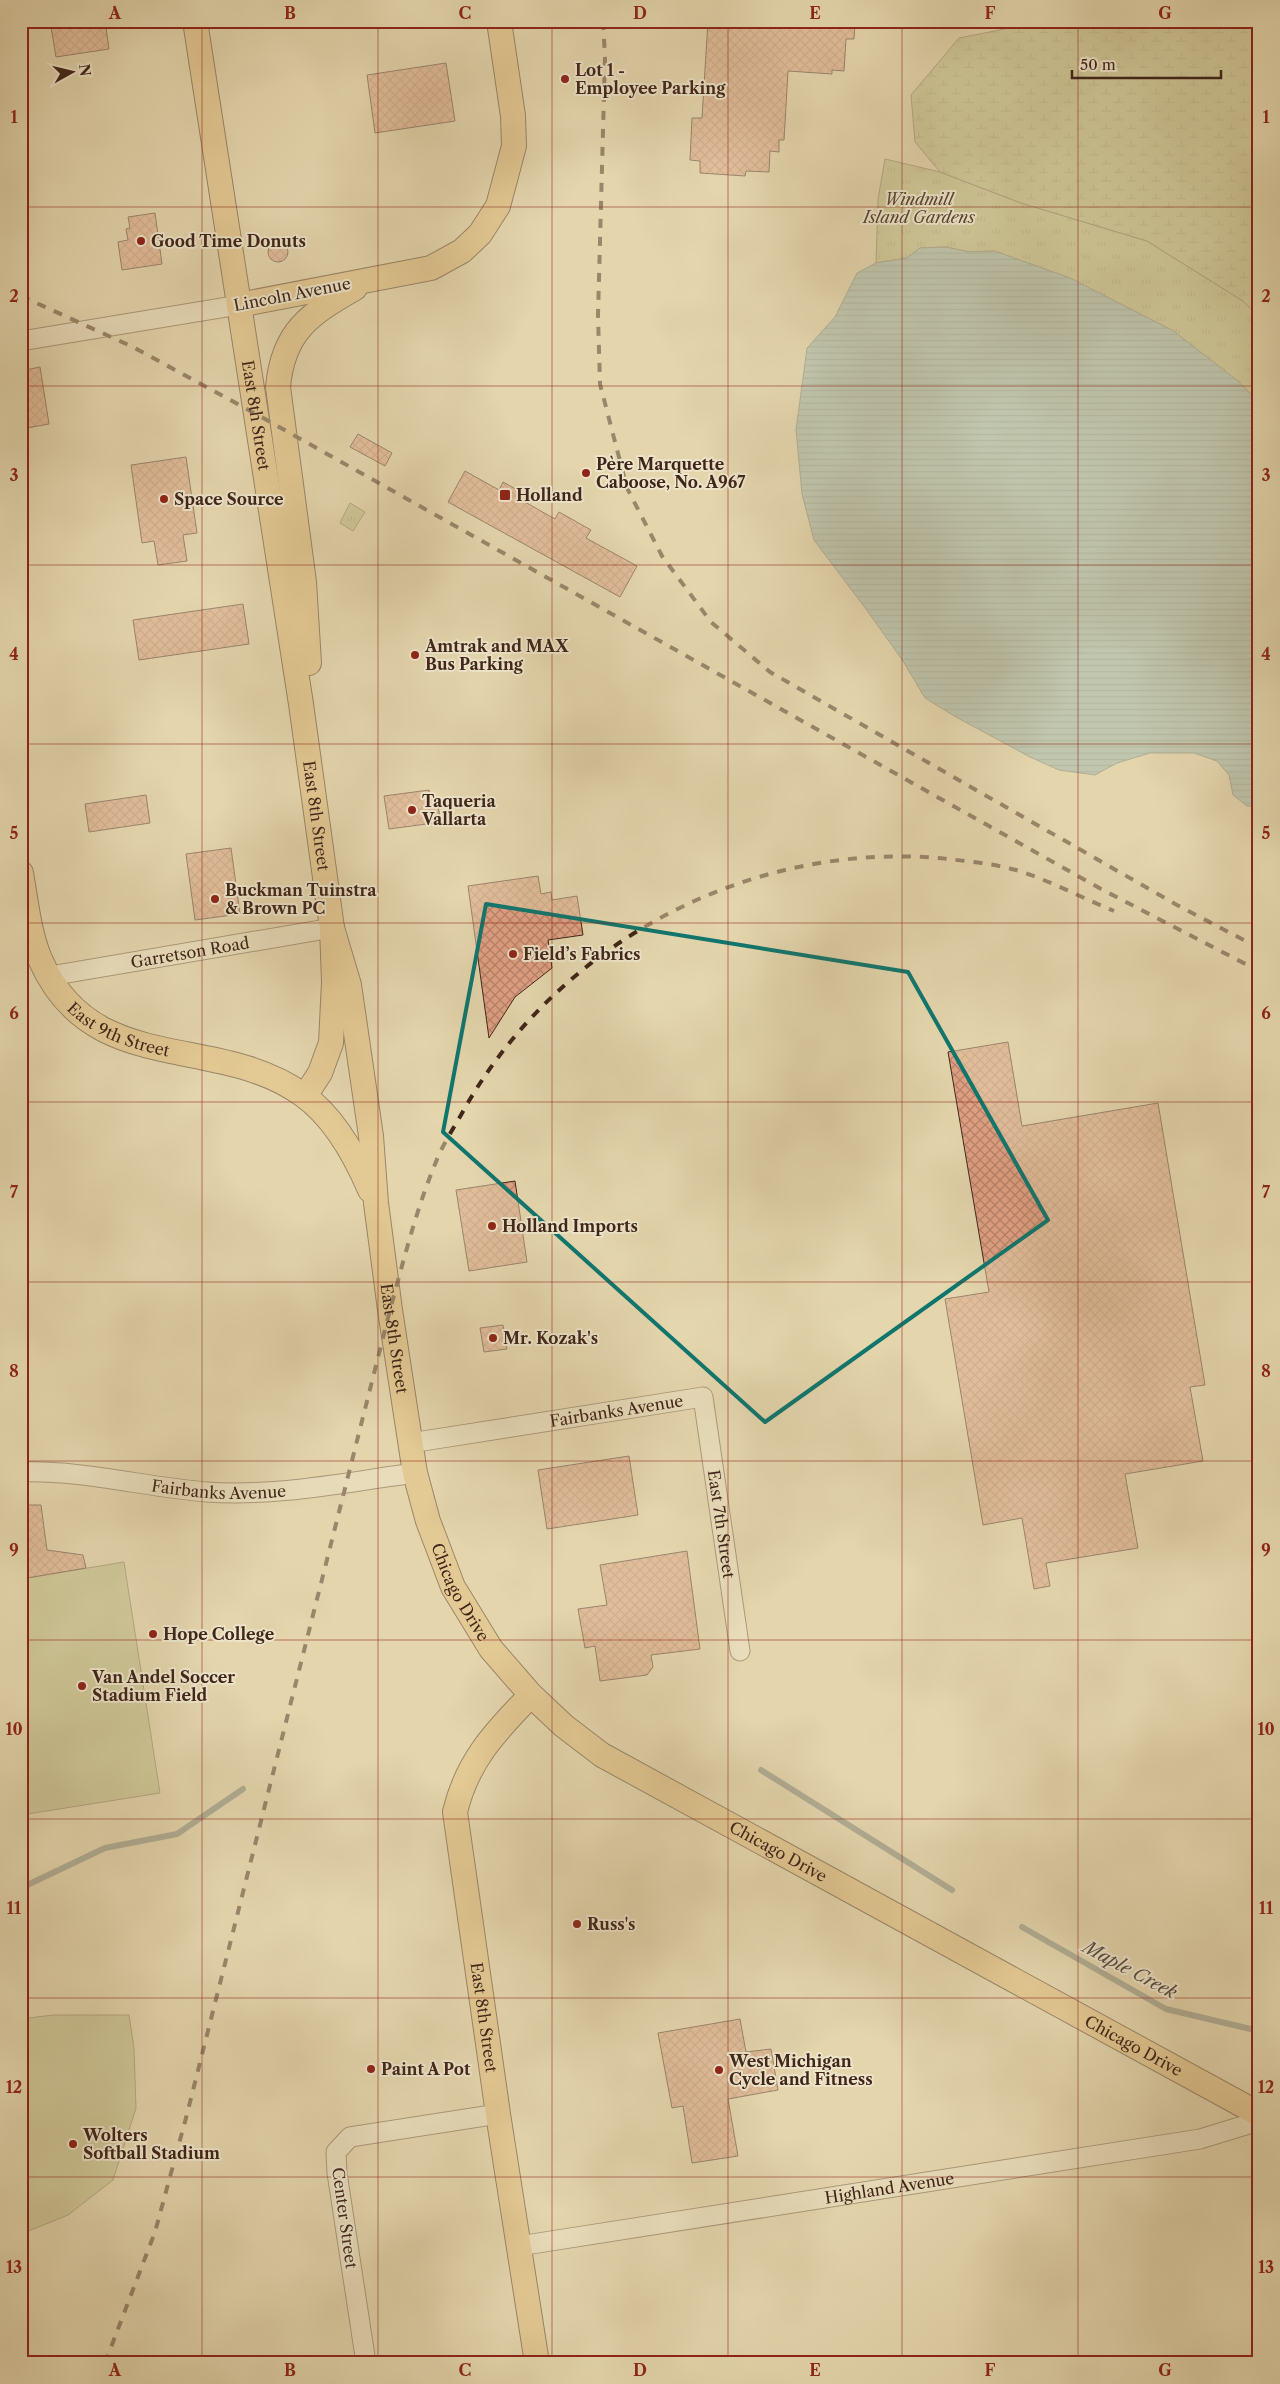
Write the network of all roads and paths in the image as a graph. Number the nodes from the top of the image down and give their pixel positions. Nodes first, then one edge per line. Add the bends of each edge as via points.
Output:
1 (195, 21) edge
2 (499, 21) edge
3 (372, 279) junction
4 (239, 305) junction
5 (21, 341) edge
6 (301, 704) junction
7 (21, 873) edge
8 (332, 928) junction
9 (50, 976) junction
10 (305, 1096) junction
11 (376, 1203) junction
12 (703, 1397) joint
13 (410, 1443) junction
14 (21, 1472) edge
15 (415, 1473) junction
16 (740, 1651) dead end
17 (531, 1695) junction
18 (498, 2114) junction
19 (1259, 2114) edge
20 (1259, 2121) edge
21 (519, 2246) junction
22 (366, 2363) edge
23 (537, 2363) edge

1 - 4 main road, East 8th Street
2 - 3 main road, Lincoln Avenue via 513,116 514,146 498,206 480,234 462,251 432,268
3 - 4 main road, Lincoln Avenue
3 - 6 main road via 308,319 289,341 280,367 278,387 301,556 310,660
4 - 5 street, Lincoln Avenue
4 - 6 main road, East 8th Street
6 - 8 main road, East 8th Street
7 - 9 main road, East 9th Street via 33,937
8 - 9 street, Garretson Road
8 - 10 main road, East 8th Street via 331,1043 320,1073
8 - 11 main road, East 8th Street via 348,984 371,1136
9 - 10 main road, East 9th Street via 64,998 81,1015 110,1034 159,1049 254,1070
10 - 11 main road, East 8th Street via 339,1132 364,1174
11 - 13 main road, East 8th Street
12 - 13 street, Fairbanks Avenue
12 - 16 street, East 7th Street
13 - 15 main road, East 8th Street
14 - 15 street, Fairbanks Avenue via 66,1472 206,1492 289,1490
15 - 17 main road, Chicago Drive via 428,1521 453,1587 491,1649
17 - 18 main road, East 8th Street via 501,1725 472,1764 461,1787 455,1812
17 - 19 main road, Chicago Drive via 602,1755
18 - 21 main road, East 8th Street
18 - 22 street, Center Street via 350,2137 336,2152
20 - 21 street, Highland Avenue via 1200,2140
21 - 23 main road, East 8th Street

